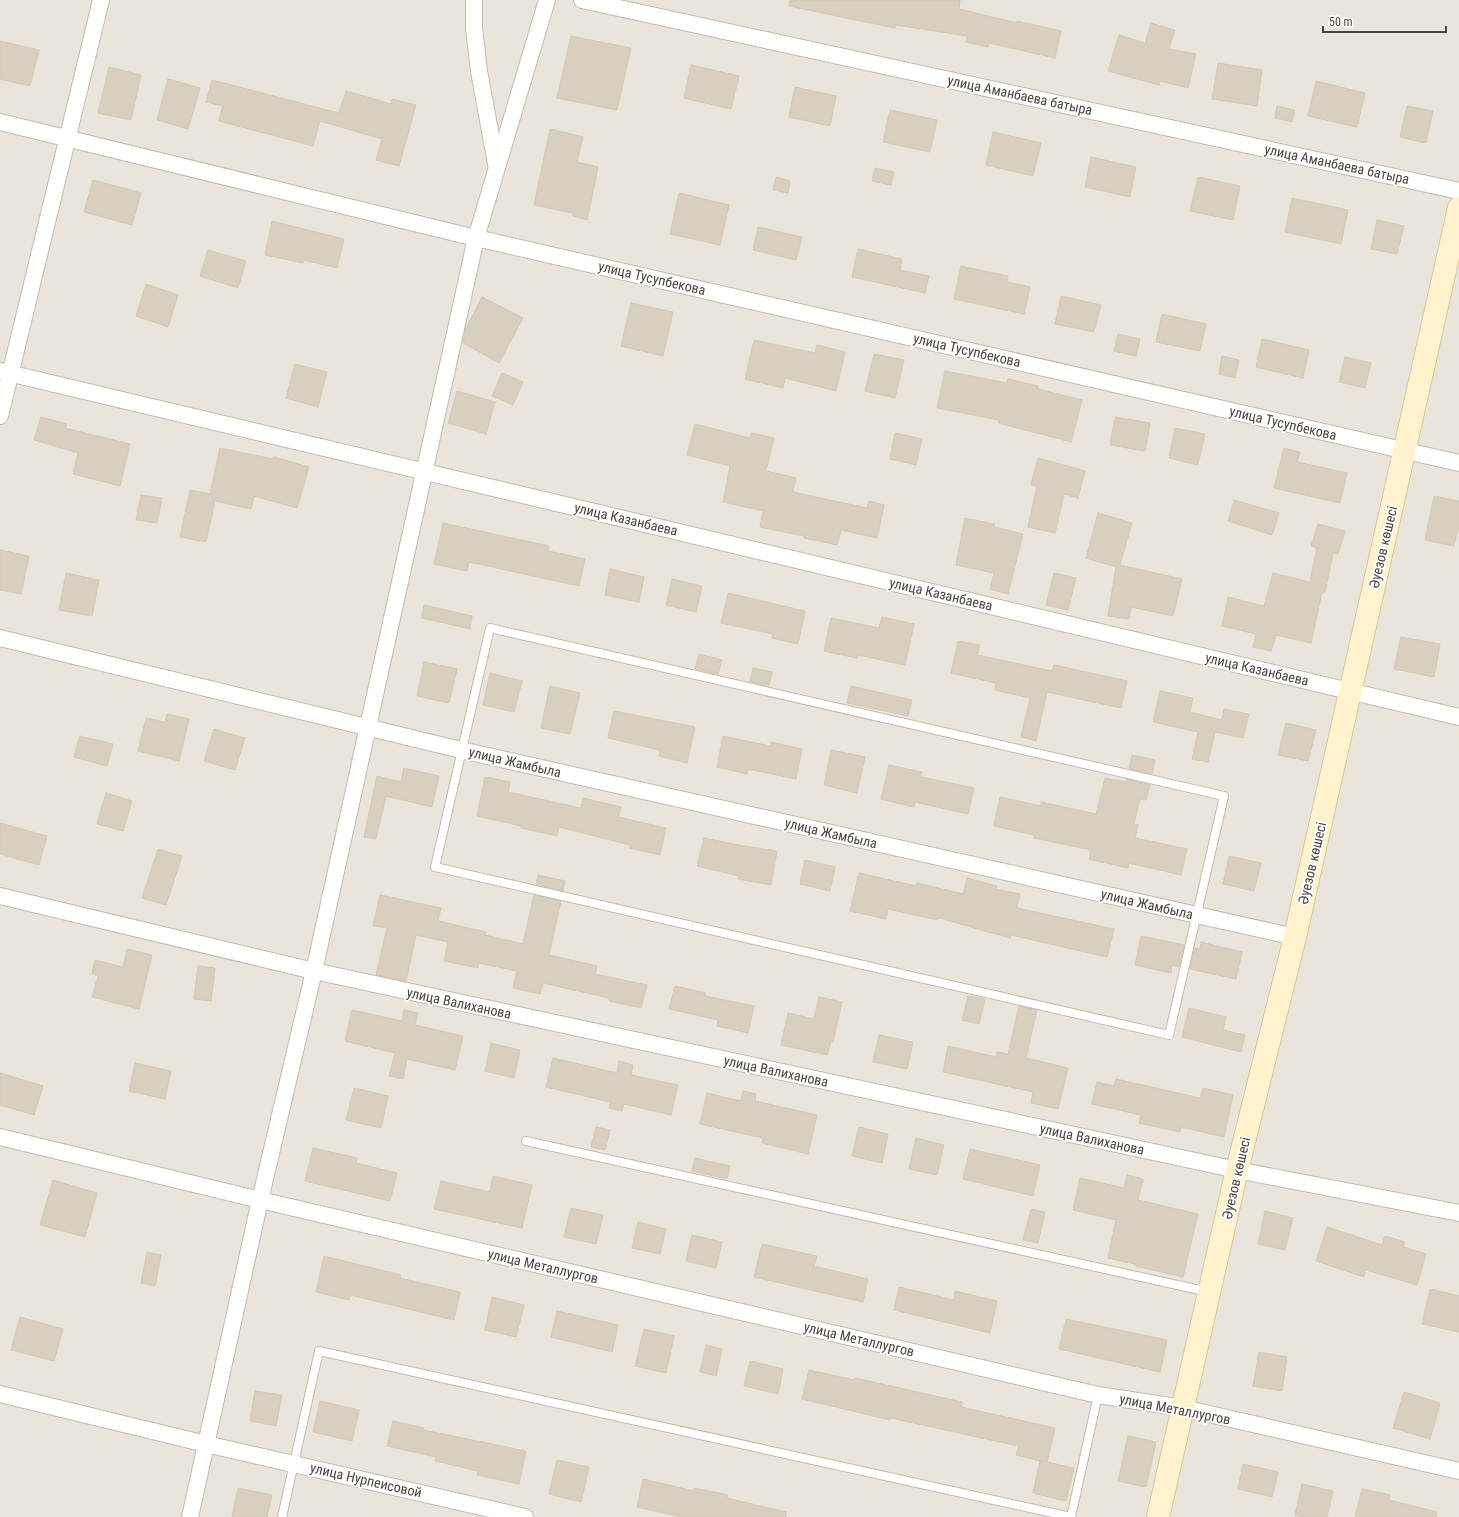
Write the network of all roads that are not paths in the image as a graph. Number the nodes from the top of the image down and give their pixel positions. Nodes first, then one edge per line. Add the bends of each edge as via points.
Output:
1 (102, 0) edge
2 (474, 0) edge
3 (547, 0) edge
4 (582, 0) edge
5 (0, 122) edge
6 (68, 138) junction
7 (497, 168) junction
8 (1459, 191) edge
9 (1459, 208) edge
10 (476, 238) junction
11 (5, 372) edge
12 (0, 416) edge
13 (1405, 451) junction
14 (1459, 463) edge
15 (424, 471) junction
16 (0, 638) edge
17 (1350, 691) junction
18 (1459, 717) edge
19 (368, 727) junction
20 (462, 750) junction
21 (0, 896) edge
22 (1196, 915) junction
23 (1295, 937) junction
24 (314, 971) junction
25 (0, 1137) edge
26 (526, 1141) dead end
27 (1237, 1170) junction
28 (260, 1200) junction
29 (1459, 1213) edge
30 (1209, 1292) junction
31 (0, 1394) edge
32 (1098, 1395) junction
33 (1182, 1408) junction
34 (206, 1444) junction
35 (294, 1464) junction
36 (1459, 1471) edge
37 (190, 1517) edge
38 (282, 1517) edge
39 (525, 1517) edge
40 (1158, 1517) edge

1 - 6 street
2 - 7 street via 479,71
3 - 7 street
4 - 8 street, улица Аманбаева батыра
5 - 6 street, улица Тусупбекова
6 - 10 street, улица Тусупбекова
6 - 11 street
7 - 10 street
9 - 13 main road, Әуезов көшесі
10 - 13 street, улица Тусупбекова
10 - 15 street
11 - 12 street
11 - 15 street, улица Казанбаева
13 - 14 street, улица Тусупбекова
13 - 17 main road, Әуезов көшесі
15 - 17 street, улица Казанбаева
15 - 19 street
16 - 19 street, улица Жамбыла
17 - 18 street, улица Казанбаева
17 - 23 main road, Әуезов көшесі
19 - 20 street, улица Жамбыла
19 - 24 street
20 - 22 street, улица Жамбыла
20 - 22 lane via 435,867 1169,1035
20 - 22 lane via 490,628 1224,796
21 - 24 street, улица Валиханова
22 - 23 street, улица Жамбыла
23 - 27 main road, Әуезов көшесі
24 - 27 street, улица Валиханова
24 - 28 street
25 - 28 street, улица Металлургов
26 - 30 lane
27 - 29 street, улица Валиханова
27 - 30 main road, Әуезов көшесі
28 - 32 street, улица Металлургов
28 - 34 street
30 - 33 main road, Әуезов көшесі
31 - 34 street, улица Нурпеисовой
32 - 33 street, улица Металлургов
32 - 35 lane via 1071,1516 319,1351
33 - 36 street, улица Металлургов
33 - 40 main road, Әуезов көшесі
34 - 35 street, улица Нурпеисовой
34 - 37 street
35 - 38 lane
35 - 39 street, улица Нурпеисовой

